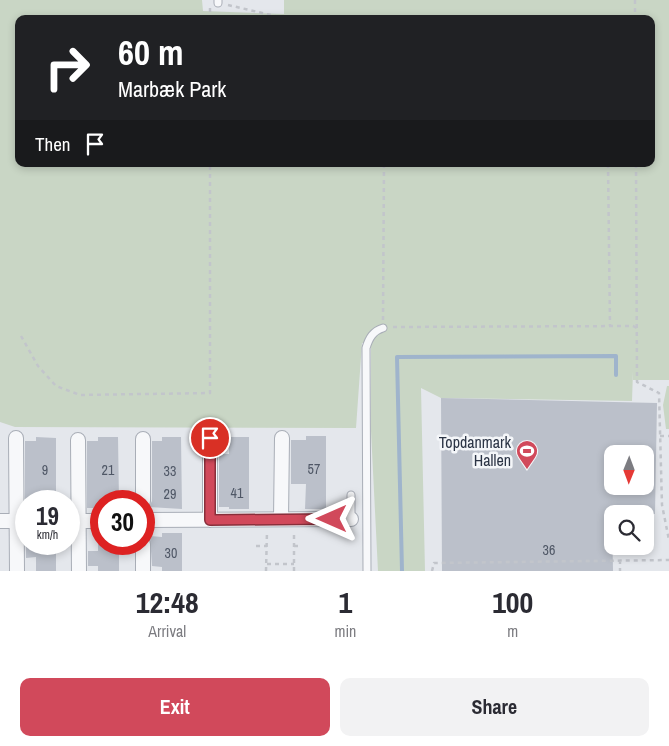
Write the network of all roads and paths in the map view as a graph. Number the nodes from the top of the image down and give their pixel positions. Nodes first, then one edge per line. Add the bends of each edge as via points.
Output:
1 (635, 0) edge
2 (218, 1) edge
3 (271, 15) edge
4 (635, 15) edge
5 (210, 167) edge
6 (384, 167) edge
7 (608, 167) edge
8 (636, 167) edge
9 (610, 326) junction
10 (383, 328) junction
11 (637, 328) junction
12 (21, 336) dead end
13 (660, 436) junction
14 (669, 436) edge
15 (16, 438) dead end
16 (210, 438) dead end
17 (282, 438) dead end
18 (143, 439) dead end
19 (78, 440) dead end
20 (19, 490) edge
21 (76, 490) edge
22 (143, 490) edge
23 (351, 495) dead end
24 (288, 519) junction
25 (351, 519) joint
26 (155, 520) edge
27 (210, 520) junction
28 (266, 520) junction
29 (0, 521) edge
30 (15, 521) edge
31 (669, 540) edge
32 (256, 546) dead end
33 (267, 546) junction
34 (294, 546) junction
35 (301, 546) dead end
36 (18, 555) edge
37 (77, 555) edge
38 (143, 555) edge
39 (620, 560) junction
40 (669, 560) edge
41 (266, 564) junction
42 (281, 564) junction
43 (294, 564) junction
44 (17, 571) edge
45 (79, 571) edge
46 (143, 571) edge
47 (266, 571) edge
48 (282, 571) edge
49 (294, 571) edge
50 (367, 571) edge
51 (432, 571) edge
52 (620, 571) edge

1 - 4 path
2 - 3 path
5 - 12 path via 210,393 80,395 56,386 38,366
6 - 10 path
7 - 9 path
8 - 11 path
9 - 10 path
9 - 11 path
10 - 50 lane via 376,330 366,348
11 - 13 path via 637,382 659,393
13 - 14 path
13 - 31 path via 662,505
15 - 20 street
16 - 27 street
17 - 24 street
18 - 22 street
19 - 21 street
23 - 25 lane
24 - 25 street
24 - 28 street
24 - 34 path
26 - 27 street
27 - 28 street
28 - 33 path
29 - 30 street
32 - 33 path
33 - 41 path
34 - 35 path
34 - 43 path
36 - 44 street
37 - 45 street
38 - 46 street
39 - 40 path
39 - 51 path via 434,563
39 - 52 path
41 - 42 path
41 - 47 path
42 - 43 path
42 - 48 path
43 - 49 path

